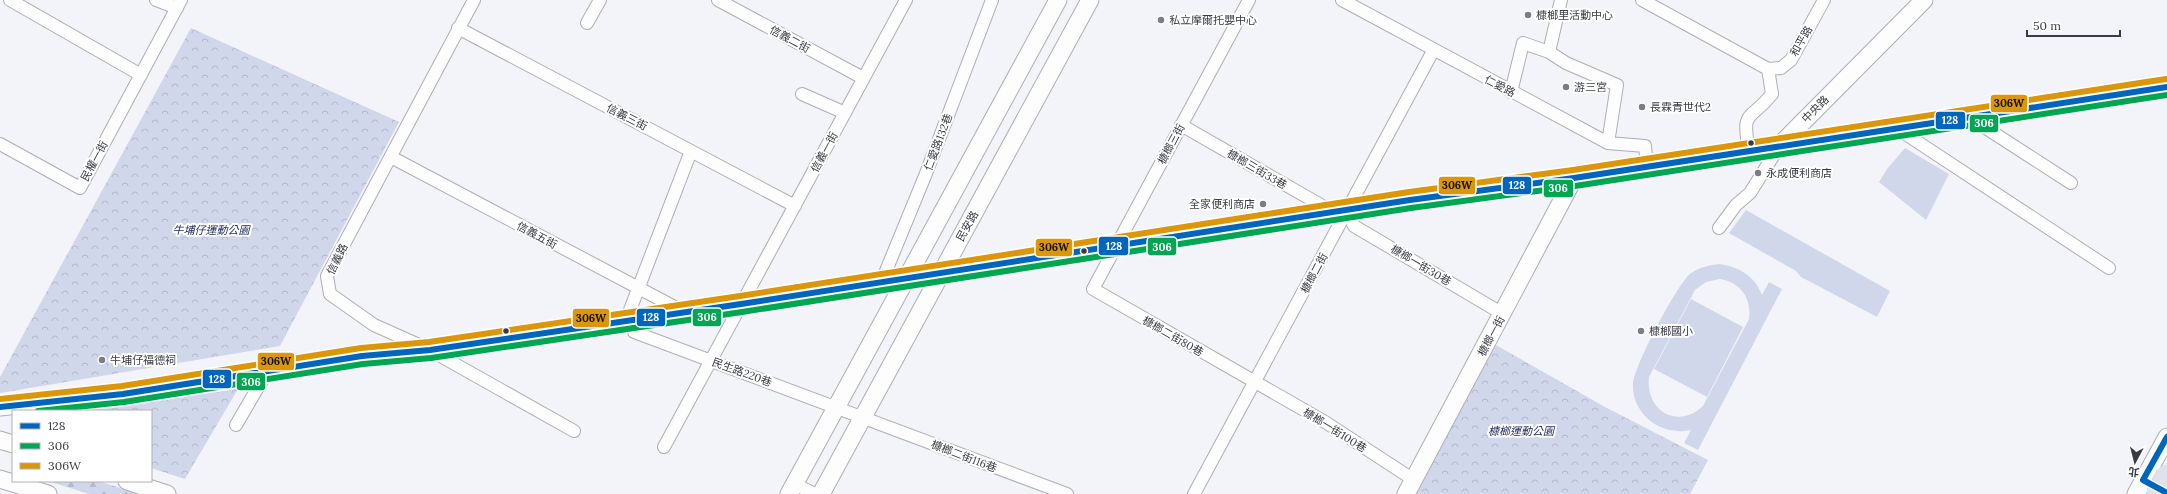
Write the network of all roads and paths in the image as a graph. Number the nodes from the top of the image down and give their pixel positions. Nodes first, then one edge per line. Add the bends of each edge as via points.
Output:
1 (10, 0) edge
2 (156, 0) edge
3 (474, 0) edge
4 (600, 0) edge
5 (718, 0) edge
6 (906, 0) edge
7 (992, 0) edge
8 (1058, 0) edge
9 (1090, 0) edge
10 (1249, 0) edge
11 (1342, 0) edge
12 (1561, 0) edge
13 (1642, 0) edge
14 (1824, 0) edge
15 (1924, 0) edge
16 (179, 4) edge
17 (587, 23) dead end
18 (458, 28) junction
19 (1433, 51) junction
20 (1549, 52) junction
21 (1768, 69) junction
22 (141, 75) junction
23 (863, 78) junction
24 (2167, 87) edge
25 (1511, 92) junction
26 (802, 94) dead end
27 (845, 113) junction
28 (1969, 117) junction
29 (1181, 125) junction
30 (1895, 127) junction
31 (1608, 143) junction
32 (0, 144) edge
33 (1780, 144) junction
34 (1749, 150) junction
35 (691, 151) junction
36 (391, 157) junction
37 (1647, 166) junction
38 (1574, 178) junction
39 (2071, 183) dead end
40 (795, 206) junction
41 (1340, 211) junction
42 (1719, 228) dead end
43 (1117, 246) junction
44 (2109, 268) dead end
45 (940, 274) junction
46 (905, 280) junction
47 (881, 283) junction
48 (638, 289) junction
49 (1093, 289) joint
50 (742, 304) junction
51 (684, 312) junction
52 (1503, 314) junction
53 (632, 320) junction
54 (430, 350) junction
55 (711, 361) junction
56 (268, 370) junction
57 (1254, 382) junction
58 (0, 407) edge
59 (836, 407) junction
60 (862, 417) junction
61 (236, 425) dead end
62 (574, 431) dead end
63 (2167, 437) edge
64 (0, 440) edge
65 (12, 444) edge
66 (664, 447) dead end
67 (2161, 460) edge
68 (2167, 476) edge
69 (0, 479) edge
70 (130, 482) edge
71 (1410, 487) edge
72 (792, 489) edge
73 (2145, 489) edge
74 (2167, 493) edge
75 (48, 494) edge
76 (167, 494) edge
77 (815, 494) edge
78 (821, 494) edge
79 (1067, 494) edge
80 (1194, 494) edge

1 - 22 street
2 - 16 street, 民權一街
3 - 18 street, 信義路
4 - 17 street
5 - 23 street, 信義二街
6 - 23 street, 信義一街
7 - 47 street, 仁愛路132巷
8 - 46 street
9 - 45 street, 民安路
10 - 29 street, 槺榔三街
11 - 19 street, 仁愛路
12 - 20 street
13 - 21 street
14 - 21 street, 和平路 via 1791,60 1781,68
15 - 33 street, 中央路
16 - 22 street, 民權一街
18 - 35 street, 信義三街 via 574,92
18 - 36 street, 信義路
19 - 25 street, 仁愛路
19 - 41 street, 槺榔二街
20 - 25 street via 1524,43
20 - 31 street via 1566,63 1617,85
21 - 34 street via 1772,94 1763,105 1749,114 1746,121
22 - 32 street, 民權一街 via 80,188
23 - 27 street, 信義一街
24 - 28 street
25 - 31 street, 仁愛路
26 - 27 street
27 - 40 street, 信義一街
28 - 30 street
28 - 39 street
29 - 41 street, 槺榔三街33巷
29 - 43 street, 槺榔三街
30 - 33 street
30 - 44 street
31 - 37 street, 仁愛路 via 1645,146
33 - 34 street
33 - 42 street, 中央路 via 1750,193 1736,204
34 - 37 street
35 - 40 street, 信義三街
35 - 48 street
36 - 48 street, 信義五街
36 - 54 street, 信義路 via 327,276 330,294 374,325
37 - 38 street
38 - 41 street
38 - 52 street, 槺榔一街
40 - 50 street, 信義一街
41 - 43 street
41 - 52 street, 槺榔一街30巷 via 1354,226
41 - 57 street, 槺榔二街
43 - 45 street
43 - 49 street, 槺榔三街
45 - 46 street
45 - 60 street, 民安路
46 - 47 street
46 - 59 street
47 - 50 street
48 - 51 street, 信義五街
48 - 53 street via 630,310
49 - 57 street, 槺榔二街80巷
50 - 51 street
50 - 55 street
51 - 53 street
52 - 71 street, 槺榔一街
53 - 54 street
53 - 55 street, 民生路220巷 via 634,332
54 - 56 street via 362,356
54 - 62 street, 信義路
55 - 59 street, 民生路220巷
55 - 66 street
56 - 58 street via 123,394
56 - 61 street
57 - 71 street, 槺榔一街100巷 via 1325,422
57 - 80 street, 槺榔二街
59 - 60 street, 民生路220巷
59 - 72 street
60 - 78 street, 民安路
60 - 79 street, 槺榔二街116巷
63 - 67 street
64 - 65 street
67 - 73 street
68 - 73 highway, bridge
69 - 75 street
70 - 76 street
72 - 77 street
73 - 74 street

